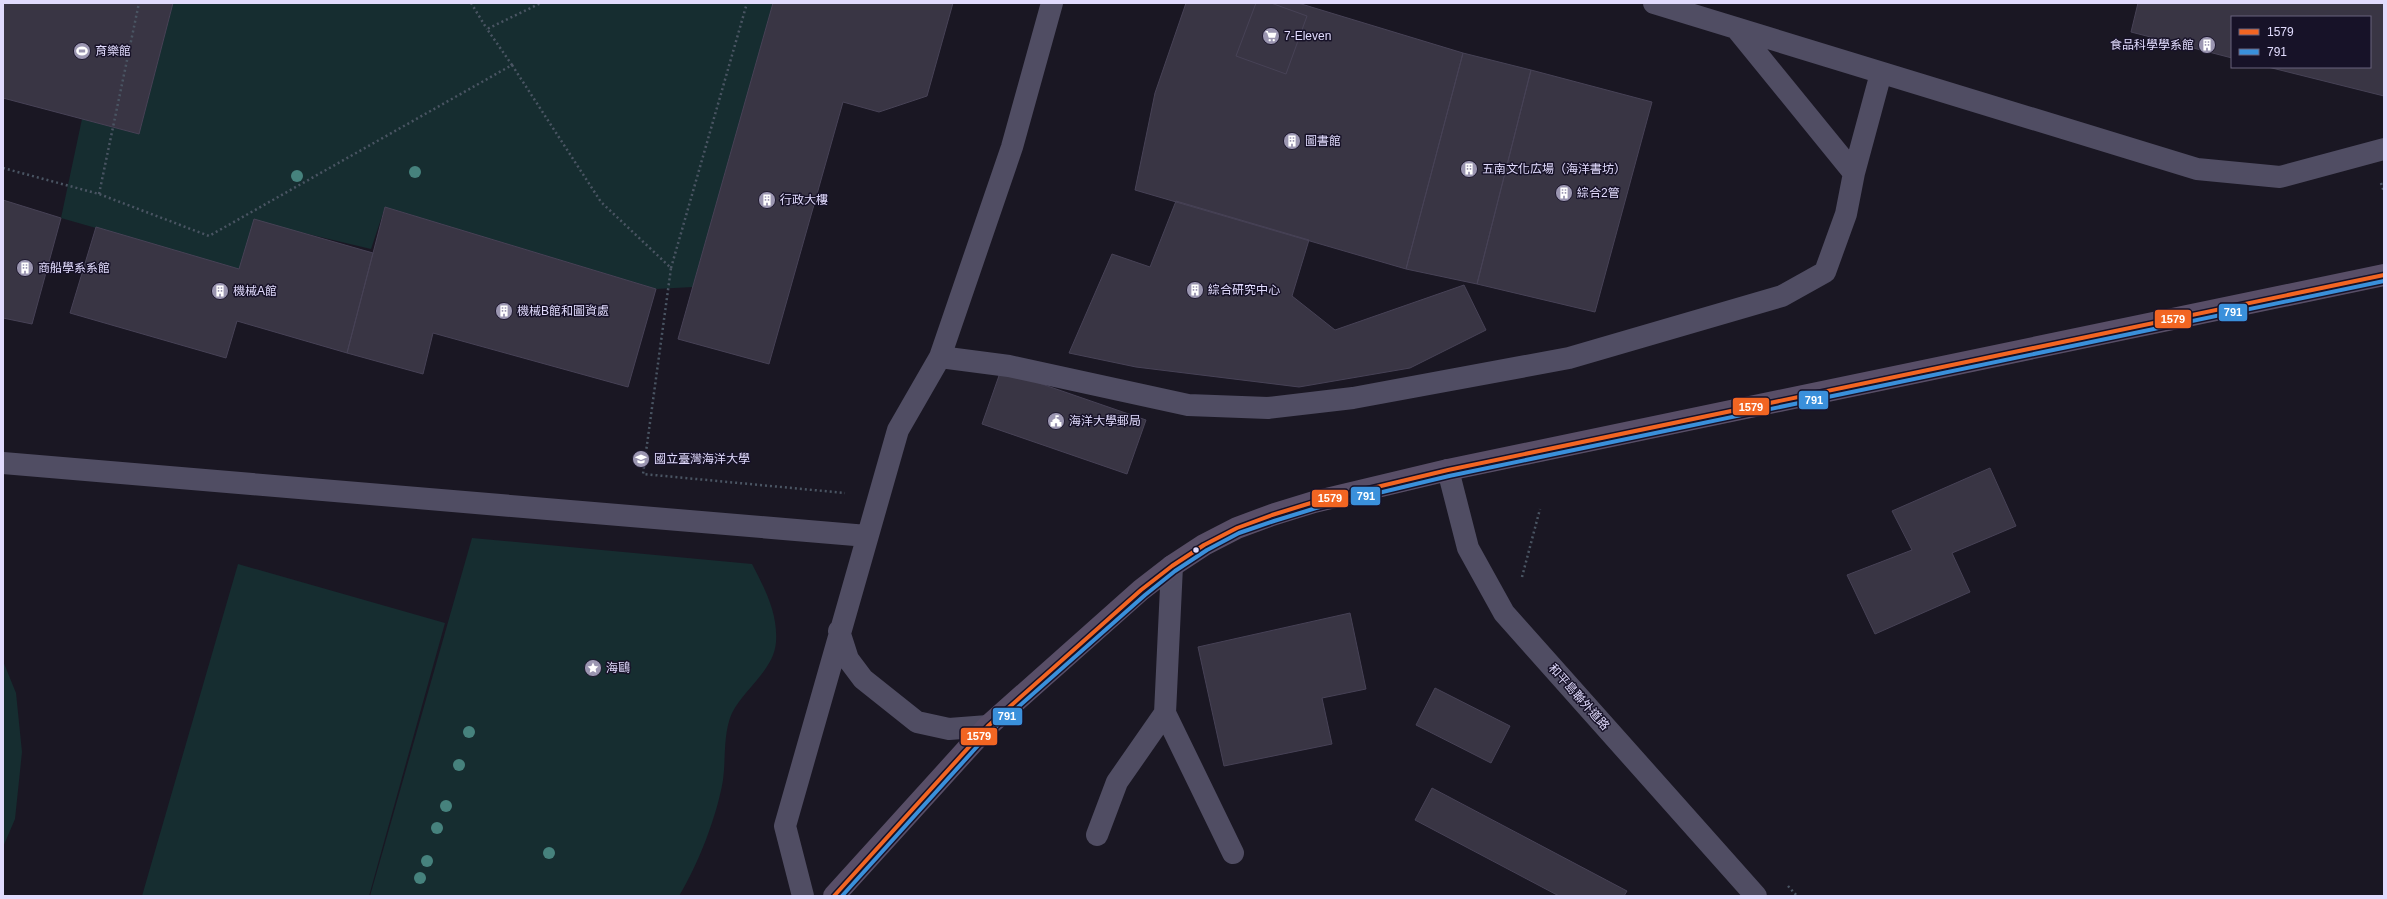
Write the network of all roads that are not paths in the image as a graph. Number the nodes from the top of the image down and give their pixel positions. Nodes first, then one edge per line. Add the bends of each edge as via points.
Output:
1 (1052, 3) edge
2 (1654, 3) edge
3 (1736, 28) junction
4 (1881, 73) junction
5 (2384, 149) edge
6 (1854, 173) junction
7 (2384, 275) edge
8 (940, 357) junction
9 (3, 463) edge
10 (1448, 470) junction
11 (867, 536) junction
12 (1172, 566) junction
13 (839, 631) junction
14 (1165, 713) junction
15 (988, 726) junction
16 (1097, 835) dead end
17 (1233, 853) dead end
18 (803, 896) edge
19 (834, 896) edge
20 (1756, 896) edge

1 - 8 street via 1012,147
2 - 3 street
3 - 4 street
3 - 6 street
4 - 5 street via 2197,169 2280,177
4 - 6 street
6 - 8 street via 1846,214 1824,272 1782,296 1569,358 1353,398 1268,408 1188,405 1009,366
7 - 10 main road
8 - 11 street via 898,430
9 - 11 street
10 - 12 main road via 1314,502 1272,515 1217,538
10 - 20 street, 和平島聯外道路 via 1468,548 1504,613
11 - 13 street
12 - 14 street
12 - 15 main road via 1141,590
13 - 15 street via 848,659 863,679 917,722 949,729
13 - 18 street via 785,826
14 - 16 street via 1117,782
14 - 17 street
15 - 19 main road

